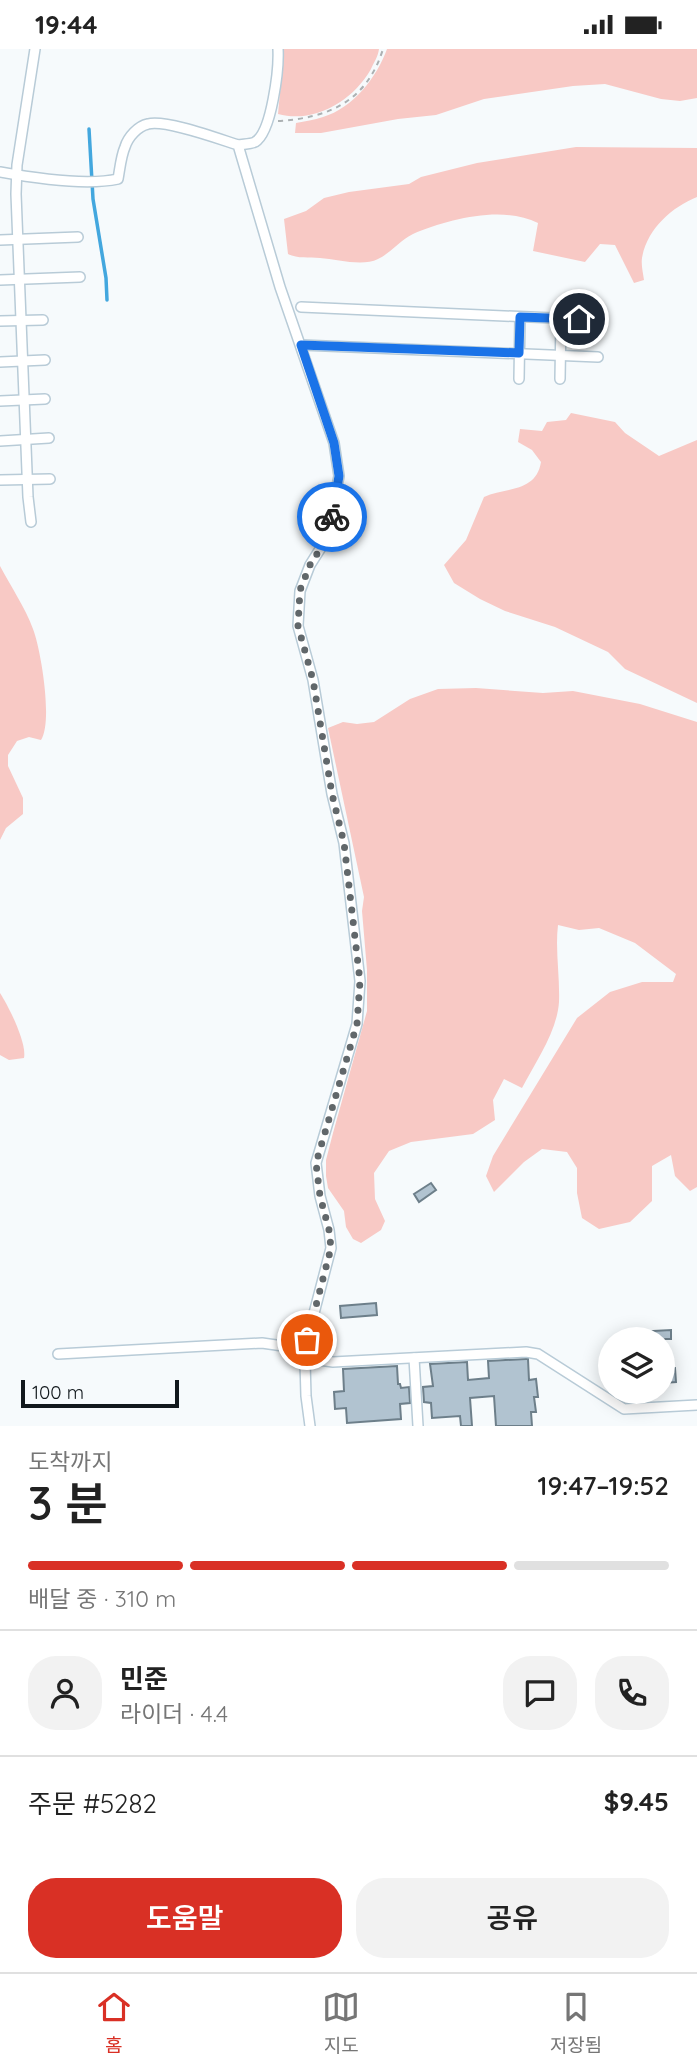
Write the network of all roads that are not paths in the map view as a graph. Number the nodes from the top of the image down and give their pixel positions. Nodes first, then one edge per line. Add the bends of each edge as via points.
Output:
1 (35, 49) edge
2 (278, 49) edge
3 (238, 145) junction
4 (0, 172) edge
5 (17, 175) junction
6 (78, 237) dead end
7 (0, 240) edge
8 (18, 240) junction
9 (80, 277) dead end
10 (20, 279) junction
11 (0, 280) edge
12 (301, 307) dead end
13 (520, 317) junction
14 (561, 318) junction
15 (21, 320) junction
16 (43, 320) dead end
17 (598, 320) dead end
18 (0, 321) edge
19 (301, 345) junction
20 (519, 353) junction
21 (560, 355) junction
22 (598, 357) dead end
23 (45, 360) dead end
24 (23, 361) junction
25 (0, 362) edge
26 (519, 379) dead end
27 (560, 379) dead end
28 (45, 399) dead end
29 (25, 400) junction
30 (0, 401) edge
31 (49, 438) dead end
32 (26, 440) junction
33 (0, 441) edge
34 (28, 479) junction
35 (51, 479) dead end
36 (0, 480) edge
37 (31, 522) dead end
38 (58, 1354) dead end
39 (305, 1354) junction
40 (414, 1358) junction
41 (697, 1405) edge
42 (310, 1426) edge
43 (418, 1426) edge

1 - 5 street
2 - 3 street via 277,78 262,135 254,143
3 - 5 street via 178,127 147,124 125,147 118,179 84,182
3 - 19 street
4 - 5 street
5 - 8 street
6 - 8 street
7 - 8 street
8 - 10 street
9 - 10 street
10 - 11 street
10 - 15 street
12 - 13 street
13 - 14 street
13 - 20 street
14 - 17 street
14 - 21 street
15 - 16 street
15 - 18 street
15 - 24 street
19 - 20 street
19 - 39 street via 334,443 339,476 327,538 300,590 298,626 344,843 360,981 357,1024 316,1163 331,1248
20 - 21 street
20 - 26 street
21 - 22 street
21 - 27 street
23 - 24 street
24 - 25 street
24 - 29 street
28 - 29 street
29 - 30 street
29 - 32 street
31 - 32 street
32 - 33 street
32 - 34 street
34 - 35 street
34 - 36 street
34 - 37 street
38 - 39 street via 262,1343
39 - 40 street via 333,1362
39 - 42 street
40 - 41 street via 534,1352 624,1409
40 - 43 street

